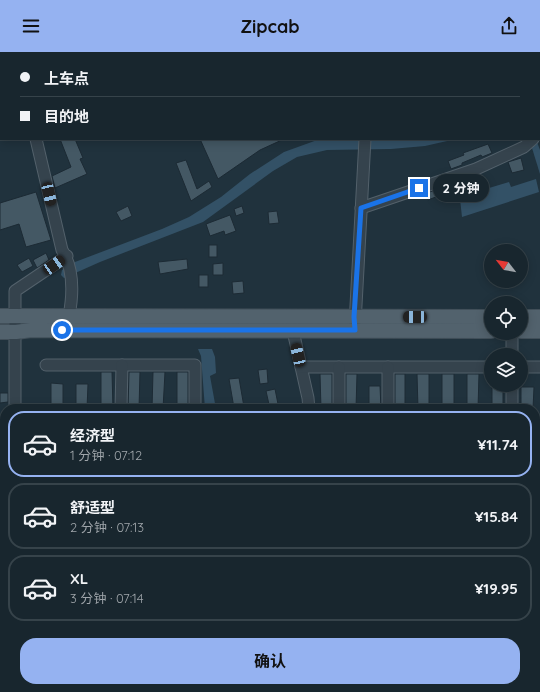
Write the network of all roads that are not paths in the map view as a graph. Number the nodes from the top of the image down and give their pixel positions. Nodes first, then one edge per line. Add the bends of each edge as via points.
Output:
1 (36, 140) edge
2 (366, 140) edge
3 (532, 140) edge
4 (361, 208) junction
5 (66, 256) junction
6 (0, 316) edge
7 (16, 316) junction
8 (69, 316) junction
9 (484, 317) edge
10 (528, 317) edge
11 (540, 317) edge
12 (355, 324) junction
13 (292, 331) junction
14 (484, 331) edge
15 (528, 331) edge
16 (540, 331) edge
17 (0, 332) edge
18 (16, 332) junction
19 (46, 365) dead end
20 (122, 365) junction
21 (301, 367) junction
22 (339, 367) junction
23 (388, 367) junction
24 (540, 367) edge
25 (484, 368) edge
26 (528, 368) edge
27 (512, 392) edge
28 (15, 404) edge
29 (122, 404) edge
30 (195, 404) edge
31 (308, 404) edge
32 (339, 404) edge
33 (388, 404) edge
34 (512, 404) edge

1 - 5 street via 62,250
2 - 4 street
3 - 4 street via 524,147 476,169
4 - 12 street
5 - 7 street via 15,291
5 - 8 street via 72,299
6 - 7 main road
7 - 8 main road
7 - 18 street
8 - 12 main road
9 - 12 main road
10 - 11 main road
12 - 13 main road
12 - 14 main road
13 - 18 main road
13 - 21 street
15 - 16 main road
17 - 18 main road
18 - 28 street
19 - 20 street
20 - 29 street
20 - 30 street via 195,365
21 - 22 street
21 - 31 street
22 - 23 street
22 - 32 street
23 - 25 street
23 - 33 street
24 - 26 street
27 - 34 street

